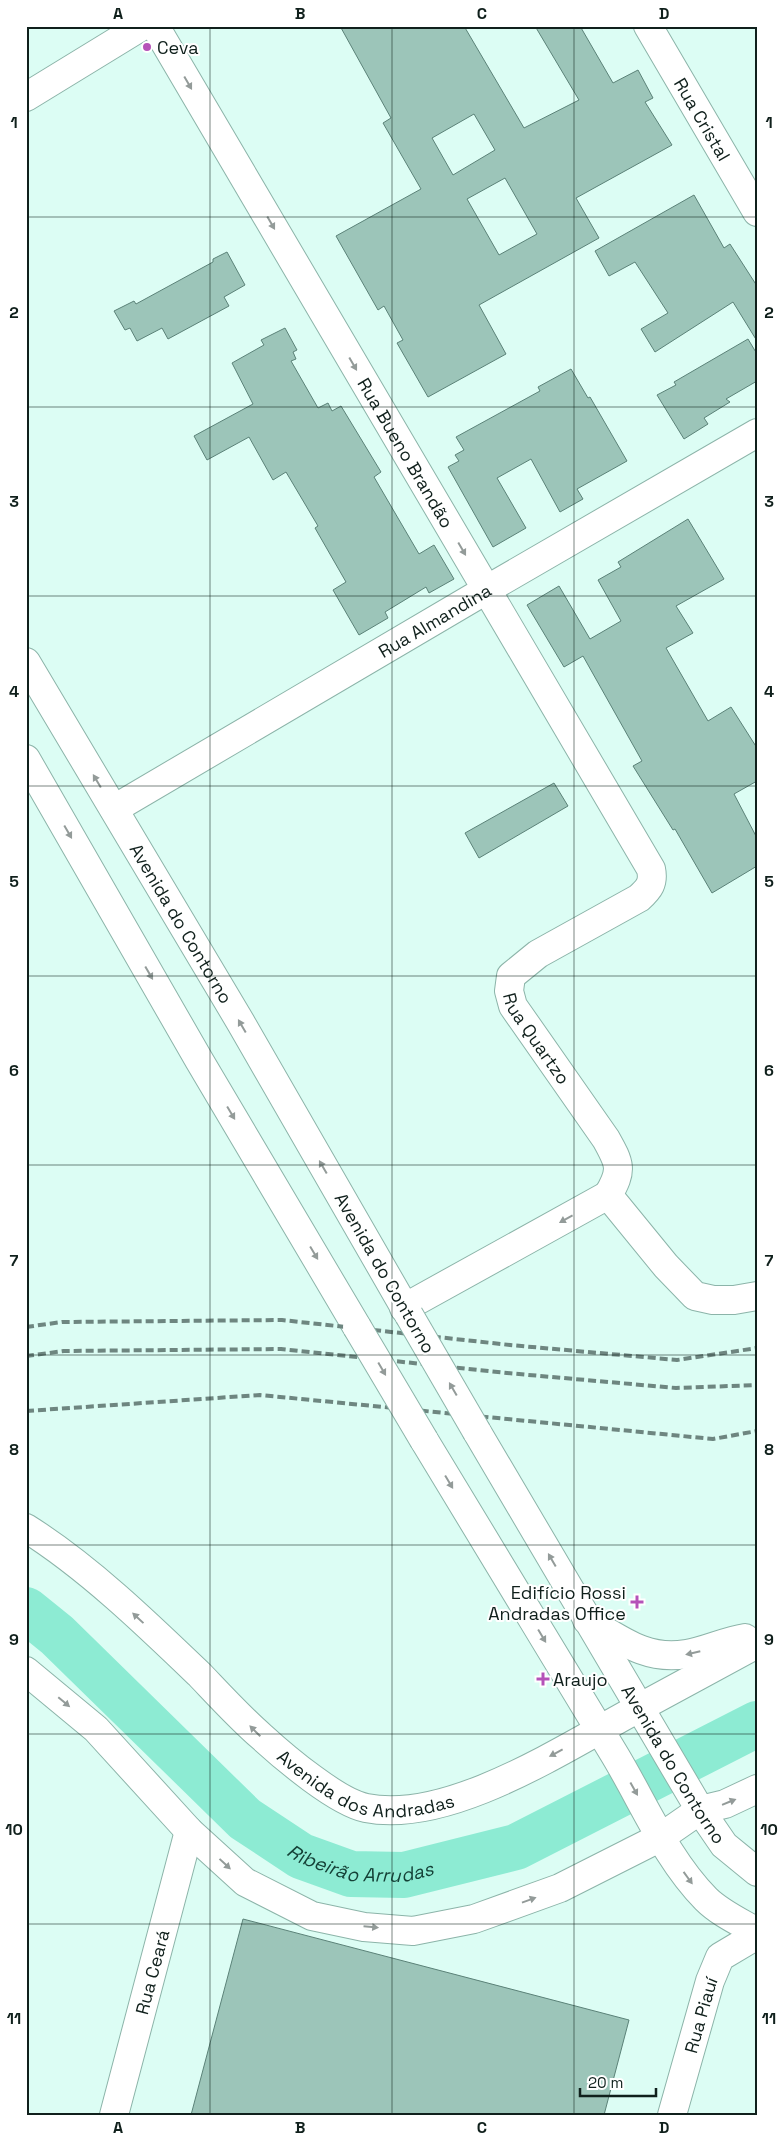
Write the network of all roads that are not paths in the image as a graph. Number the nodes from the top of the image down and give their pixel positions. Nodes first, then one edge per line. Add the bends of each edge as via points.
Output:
1 (142, 26) edge
2 (155, 26) edge
3 (648, 26) edge
4 (26, 97) edge
5 (757, 212) edge
6 (757, 433) edge
7 (486, 590) junction
8 (29, 672) edge
9 (26, 759) edge
10 (114, 809) junction
11 (653, 880) joint
12 (608, 1196) junction
13 (757, 1296) edge
14 (407, 1311) junction
15 (26, 1528) edge
16 (586, 1619) junction
17 (757, 1636) edge
18 (757, 1644) edge
19 (26, 1671) edge
20 (645, 1719) junction
21 (606, 1741) junction
22 (757, 1790) edge
23 (697, 1804) junction
24 (189, 1831) junction
25 (658, 1832) junction
26 (757, 1872) edge
27 (757, 1933) edge
28 (114, 2115) edge
29 (672, 2115) edge

1 - 4 main road
2 -> 7 main road, Rua Bueno Brandão
3 - 5 main road, Rua Cristal
6 - 7 main road, Rua Almandina
7 - 10 main road, Rua Almandina
7 - 11 main road, Rua Bueno Brandão via 647,859
10 -> 8 main road, Avenida do Contorno
9 -> 21 main road, bridge via 199,1060
14 -> 10 main road, Avenida do Contorno
11 - 12 main road, Rua Quartzo via 639,898 538,954 511,976 509,991 513,1006 618,1160 618,1178
12 - 13 main road via 666,1266 696,1296 713,1300
12 -> 14 main road
16 -> 14 main road, Avenida do Contorno, bridge
21 -> 15 main road, Avenida dos Andradas via 439,1804 401,1811 365,1808 332,1792 262,1738 126,1608 56,1547
17 -> 16 main road via 686,1654 658,1656 637,1649
16 - 20 main road, Avenida do Contorno
18 - 20 main road, Avenida dos Andradas
19 -> 24 main road via 96,1728
20 - 21 main road, Avenida dos Andradas
20 - 23 main road, Avenida do Contorno
21 -> 25 main road
23 -> 22 main road via 725,1804
23 - 25 main road
23 - 26 main road, Avenida do Contorno via 724,1845
24 -> 25 main road via 244,1882 312,1916 364,1927 413,1931 474,1919 560,1888
24 - 28 main road, Rua Ceará
25 -> 27 main road via 692,1884 708,1901
27 - 29 main road, Rua Piauí via 720,1957 710,1981

